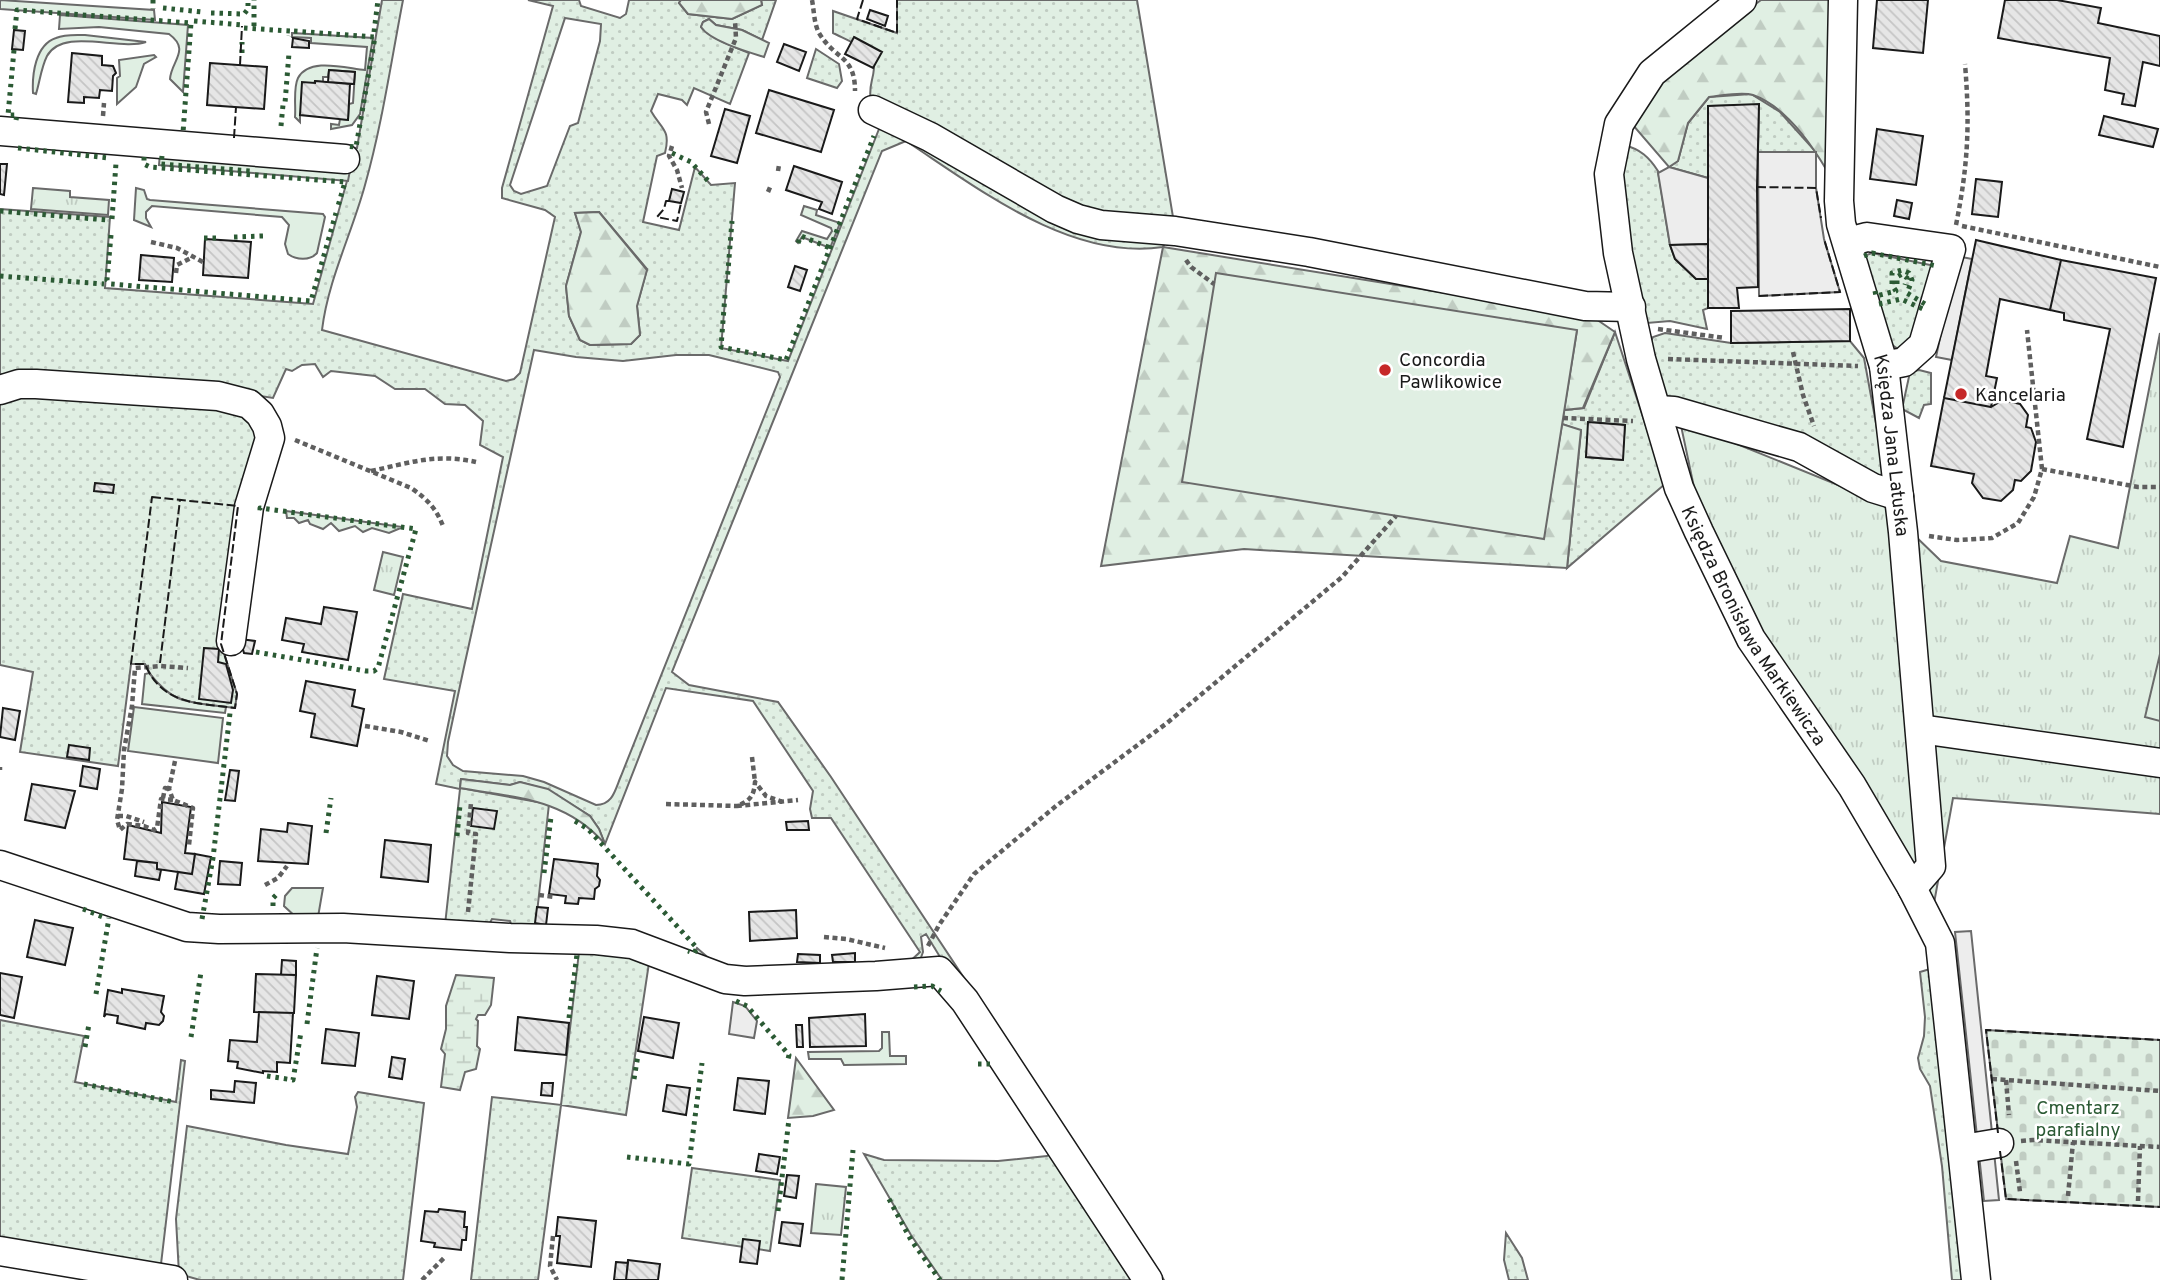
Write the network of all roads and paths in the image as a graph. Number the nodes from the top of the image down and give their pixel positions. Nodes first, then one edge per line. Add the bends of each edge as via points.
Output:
1 (812, 0) edge
2 (1742, 0) edge
3 (1843, 0) edge
4 (735, 21) dead end
5 (1965, 64) dead end
6 (864, 103) joint
7 (709, 124) dead end
8 (0, 131) edge
9 (672, 146) dead end
10 (345, 159) dead end
11 (771, 186) dead end
12 (682, 188) dead end
13 (768, 192) dead end
14 (1953, 237) junction
15 (151, 242) dead end
16 (1848, 242) junction
17 (191, 258) junction
18 (203, 262) dead end
19 (2160, 267) edge
20 (176, 273) dead end
21 (2027, 330) dead end
22 (1636, 333) junction
23 (1725, 338) dead end
24 (1793, 352) dead end
25 (1794, 363) junction
26 (1884, 366) junction
27 (0, 390) edge
28 (1657, 410) junction
29 (1563, 418) dead end
30 (267, 426) junction
31 (476, 461) dead end
32 (1828, 463) junction
33 (2042, 469) junction
34 (370, 471) junction
35 (2160, 487) edge
36 (1899, 496) junction
37 (1396, 516) dead end
38 (443, 526) dead end
39 (1903, 531) junction
40 (231, 641) dead end
41 (188, 668) dead end
42 (365, 726) dead end
43 (1920, 729) junction
44 (430, 741) dead end
45 (752, 757) dead end
46 (175, 761) dead end
47 (2160, 764) edge
48 (755, 782) junction
49 (167, 789) junction
50 (163, 798) dead end
51 (173, 800) junction
52 (798, 800) dead end
53 (783, 802) junction
54 (471, 803) dead end
55 (666, 804) dead end
56 (737, 806) junction
57 (118, 816) junction
58 (144, 822) dead end
59 (189, 845) dead end
60 (0, 865) edge
61 (287, 866) dead end
62 (265, 885) dead end
63 (1912, 888) junction
64 (539, 895) dead end
65 (555, 897) dead end
66 (470, 917) dead end
67 (824, 937) dead end
68 (928, 946) dead end
69 (891, 949) dead end
70 (1992, 1079) dead end
71 (2006, 1080) junction
72 (2160, 1091) edge
73 (2009, 1115) dead end
74 (2007, 1142) junction
75 (2073, 1142) junction
76 (2140, 1146) junction
77 (2160, 1147) edge
78 (1963, 1149) junction
79 (2020, 1192) dead end
80 (2068, 1196) dead end
81 (2138, 1201) dead end
82 (553, 1236) dead end
83 (0, 1251) edge
84 (445, 1257) dead end
85 (139, 1277) edge
86 (173, 1280) edge
87 (422, 1280) edge
88 (557, 1280) edge
89 (1148, 1280) edge
90 (1976, 1280) edge

1 - 6 path via 817,30 848,62
2 - 22 street, Księdza Bronisława Markiewicza via 1652,73 1619,124 1609,174 1618,253
3 - 16 street, Księdza Jana Latuska via 1839,201
4 - 7 path via 736,38 706,112
5 - 14 path via 1968,151
6 - 22 street via 1078,219 1310,253 1585,306
8 - 10 street
9 - 12 path via 669,156
11 - 13 path
14 - 16 street via 1867,237
14 - 19 path
14 - 26 street via 1923,345 1903,362
15 - 17 path via 177,248
16 - 26 street, Księdza Jana Latuska
17 - 18 path
17 - 20 path via 177,265
21 - 33 path
22 - 23 path via 1662,328
22 - 25 path
22 - 28 street, Księdza Bronisława Markiewicza
24 - 25 path
25 - 26 path
25 - 32 path
26 - 36 street, Księdza Jana Latuska
27 - 30 street via 36,384 218,396 249,404
28 - 29 path via 1647,422
28 - 32 street via 1799,447
28 - 63 street, Księdza Bronisława Markiewicza via 1679,488 1751,639 1852,786
30 - 34 path
30 - 40 street via 270,438 249,507
31 - 34 path via 432,457
32 - 36 street via 1873,488
33 - 35 path
33 - 39 path via 2034,497 2018,523 1992,538 1957,540
34 - 38 path via 427,499
36 - 39 street, Księdza Jana Latuska
37 - 68 path via 1342,578 974,874
39 - 43 street, Księdza Jana Latuska
41 - 57 path via 135,668
42 - 44 path
43 - 47 street
43 - 63 street, Księdza Jana Latuska via 1931,866
45 - 48 path
46 - 49 path
48 - 53 path via 765,796
48 - 56 path via 751,798
49 - 50 path
49 - 51 path
51 - 57 path via 161,799 154,830 127,824 120,830
51 - 59 path via 194,808
52 - 53 path
53 - 56 path
54 - 66 path via 468,833 476,834
55 - 56 path
57 - 58 path
60 - 89 street via 187,927 343,928 596,940 632,944 725,979 939,971 965,1001
61 - 62 path
63 - 78 street, Księdza Bronisława Markiewicza via 1940,943
64 - 65 path
67 - 69 path
70 - 71 path
71 - 72 path
71 - 73 path
74 - 75 path
74 - 78 street
74 - 79 path
75 - 76 path
75 - 80 path
76 - 77 path
76 - 81 path
78 - 90 street, Księdza Bronisława Markiewicza
82 - 88 path via 550,1266
83 - 85 street
84 - 87 path
85 - 86 street

